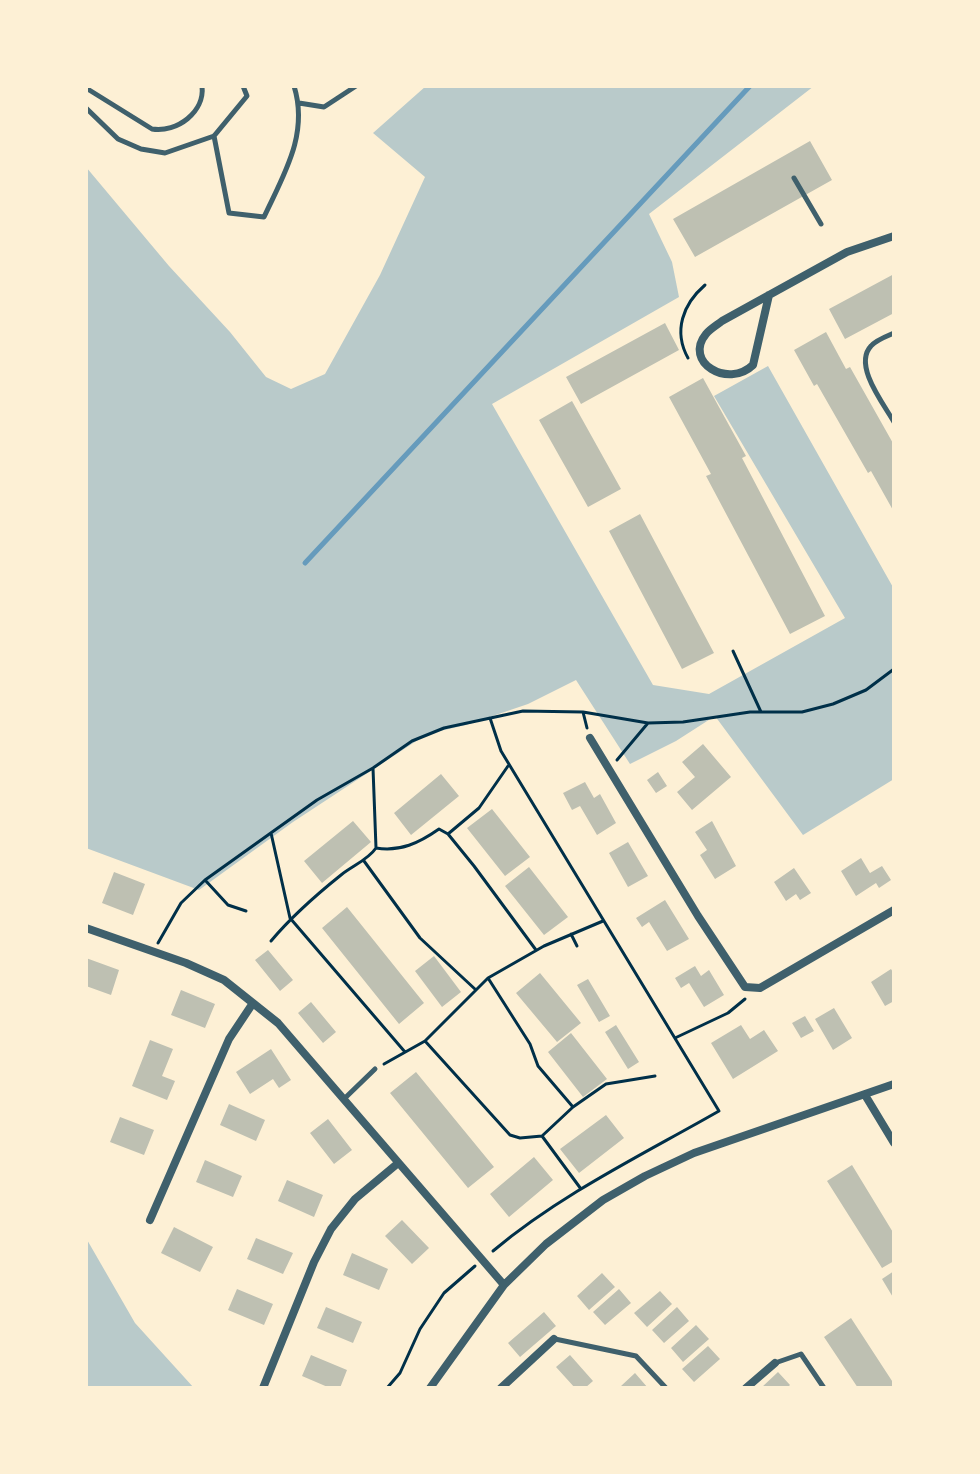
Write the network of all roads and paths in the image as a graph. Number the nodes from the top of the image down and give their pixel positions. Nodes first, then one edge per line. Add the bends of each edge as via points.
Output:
1 (202, 86) edge
2 (243, 86) edge
3 (294, 86) edge
4 (356, 86) edge
5 (86, 88) edge
6 (299, 103) junction
7 (86, 108) edge
8 (214, 136) junction
9 (794, 178) dead end
10 (821, 224) dead end
11 (894, 236) edge
12 (705, 285) dead end
13 (769, 295) junction
14 (894, 333) edge
15 (688, 358) dead end
16 (894, 422) edge
17 (733, 651) dead end
18 (894, 669) edge
19 (761, 712) junction
20 (490, 718) junction
21 (648, 723) junction
22 (590, 738) dead end
23 (509, 764) junction
24 (373, 768) junction
25 (609, 770) junction
26 (271, 832) junction
27 (448, 834) junction
28 (376, 848) junction
29 (363, 860) junction
30 (205, 880) junction
31 (894, 910) edge
32 (246, 911) dead end
33 (290, 918) junction
34 (603, 921) junction
35 (86, 928) edge
36 (571, 934) junction
37 (271, 941) dead end
38 (577, 946) dead end
39 (536, 950) junction
40 (152, 951) junction
41 (488, 978) junction
42 (760, 988) junction
43 (476, 990) junction
44 (253, 1003) junction
45 (675, 1038) junction
46 (425, 1041) junction
47 (405, 1052) junction
48 (375, 1069) joint
49 (655, 1076) dead end
50 (894, 1084) edge
51 (865, 1095) junction
52 (344, 1099) junction
53 (573, 1107) junction
54 (542, 1136) junction
55 (894, 1143) edge
56 (397, 1164) junction
57 (581, 1189) junction
58 (150, 1220) dead end
59 (482, 1260) junction
60 (504, 1285) junction
61 (554, 1339) joint
62 (775, 1363) joint
63 (263, 1388) edge
64 (387, 1388) edge
65 (430, 1388) edge
66 (501, 1388) edge
67 (666, 1388) edge
68 (746, 1388) edge
69 (824, 1388) edge

1 - 5 lane via 203,97 183,122 162,131
2 - 8 lane via 247,96
3 - 6 lane
4 - 6 lane via 324,107
6 - 8 lane via 295,152 264,217 229,213
7 - 8 lane via 118,139 141,149 165,153
9 - 10 lane
11 - 13 street via 847,252
12 - 15 path via 691,297 684,316 679,341
13 - 13 street via 706,334 699,348 710,368 732,376 753,365
14 - 16 lane via 872,343 863,366
17 - 19 path
18 - 19 path via 866,690 833,704 802,712
19 - 21 path
20 - 21 path via 523,711 583,712
20 - 23 path
20 - 24 path via 422,737
21 - 25 path
22 - 25 street
23 - 27 path via 479,808
23 - 34 path
24 - 26 path
24 - 28 path
25 - 42 street via 745,987
26 - 30 path
26 - 33 path
27 - 28 path via 439,829 418,844
27 - 39 path
28 - 29 path
29 - 33 path
29 - 43 path via 420,938
30 - 32 path via 228,905
30 - 40 path via 181,903
31 - 42 street
33 - 37 path
33 - 47 path
34 - 36 path
34 - 45 path
35 - 40 street
36 - 38 path
36 - 39 path
39 - 41 path
40 - 44 street via 224,980
41 - 43 path
41 - 53 path via 538,1066
42 - 45 path via 728,1013
43 - 46 path
44 - 52 street via 278,1023
44 - 58 street via 229,1039
45 - 57 path via 719,1111
46 - 47 path
46 - 54 path via 510,1135
47 - 48 path
48 - 52 lane
49 - 53 path via 606,1084
50 - 51 street
51 - 55 street
51 - 60 street via 694,1153 645,1176 580,1216
52 - 56 street
53 - 54 path
54 - 57 path
56 - 59 street
56 - 63 street via 355,1199 331,1229
57 - 59 path
59 - 60 street
59 - 64 path via 444,1293
60 - 65 street
61 - 66 street
61 - 67 lane via 636,1356
62 - 68 street
62 - 69 lane via 801,1354

